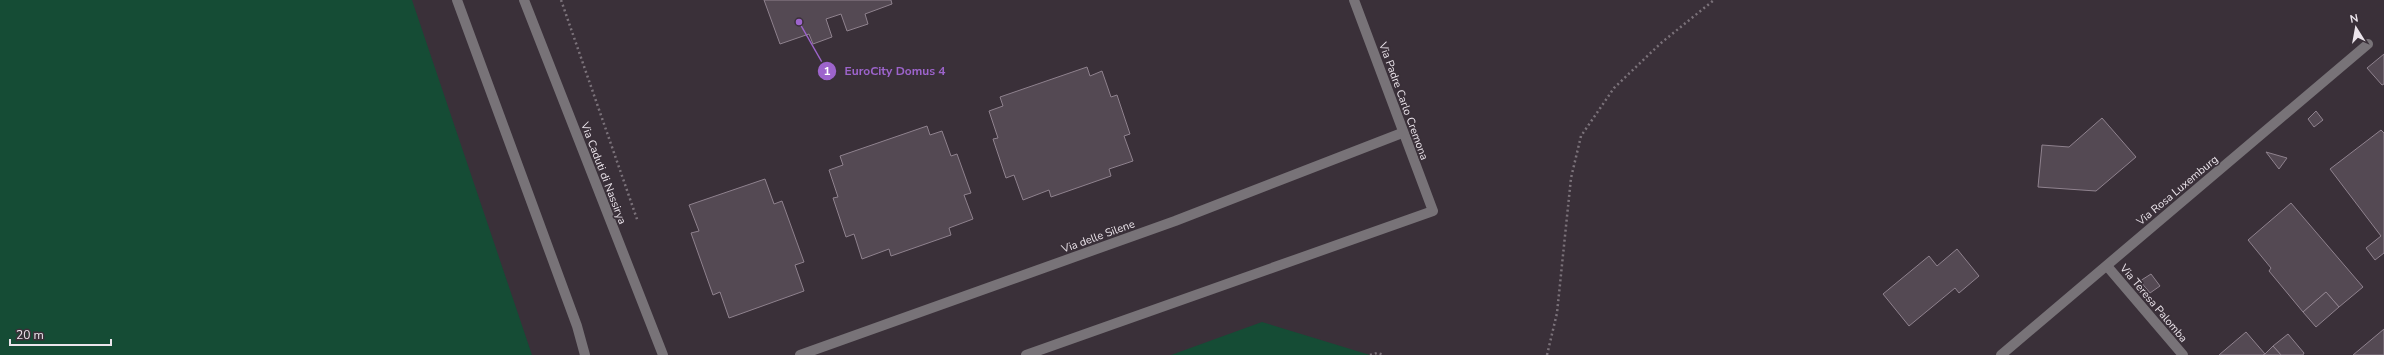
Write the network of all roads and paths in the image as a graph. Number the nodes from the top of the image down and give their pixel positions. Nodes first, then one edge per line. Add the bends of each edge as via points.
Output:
1 (457, 0) edge
2 (524, 0) edge
3 (561, 0) edge
4 (1354, 0) edge
5 (1714, 0) edge
6 (2368, 44) dead end
7 (1402, 133) junction
8 (638, 224) dead end
9 (2107, 266) junction
10 (585, 355) edge
11 (663, 355) edge
12 (800, 355) edge
13 (1026, 355) edge
14 (1370, 355) edge
15 (1384, 355) edge
16 (1547, 355) edge
17 (2002, 355) edge
18 (2183, 355) edge

1 - 10 street via 577,326
2 - 11 street, Via Caduti di Nassirya
3 - 8 path
4 - 7 street, Via Padre Carlo Cremona
5 - 16 path via 1661,43 1614,88 1582,136 1571,178 1557,313
6 - 9 street, Via Rosa Luxemburg
7 - 12 street, Via delle Silene via 1175,221
7 - 13 street, Via Padre Carlo Cremona via 1432,211
9 - 17 street, Via Rosa Luxemburg
9 - 18 street, Via Teresa Palomba
14 - 15 path

